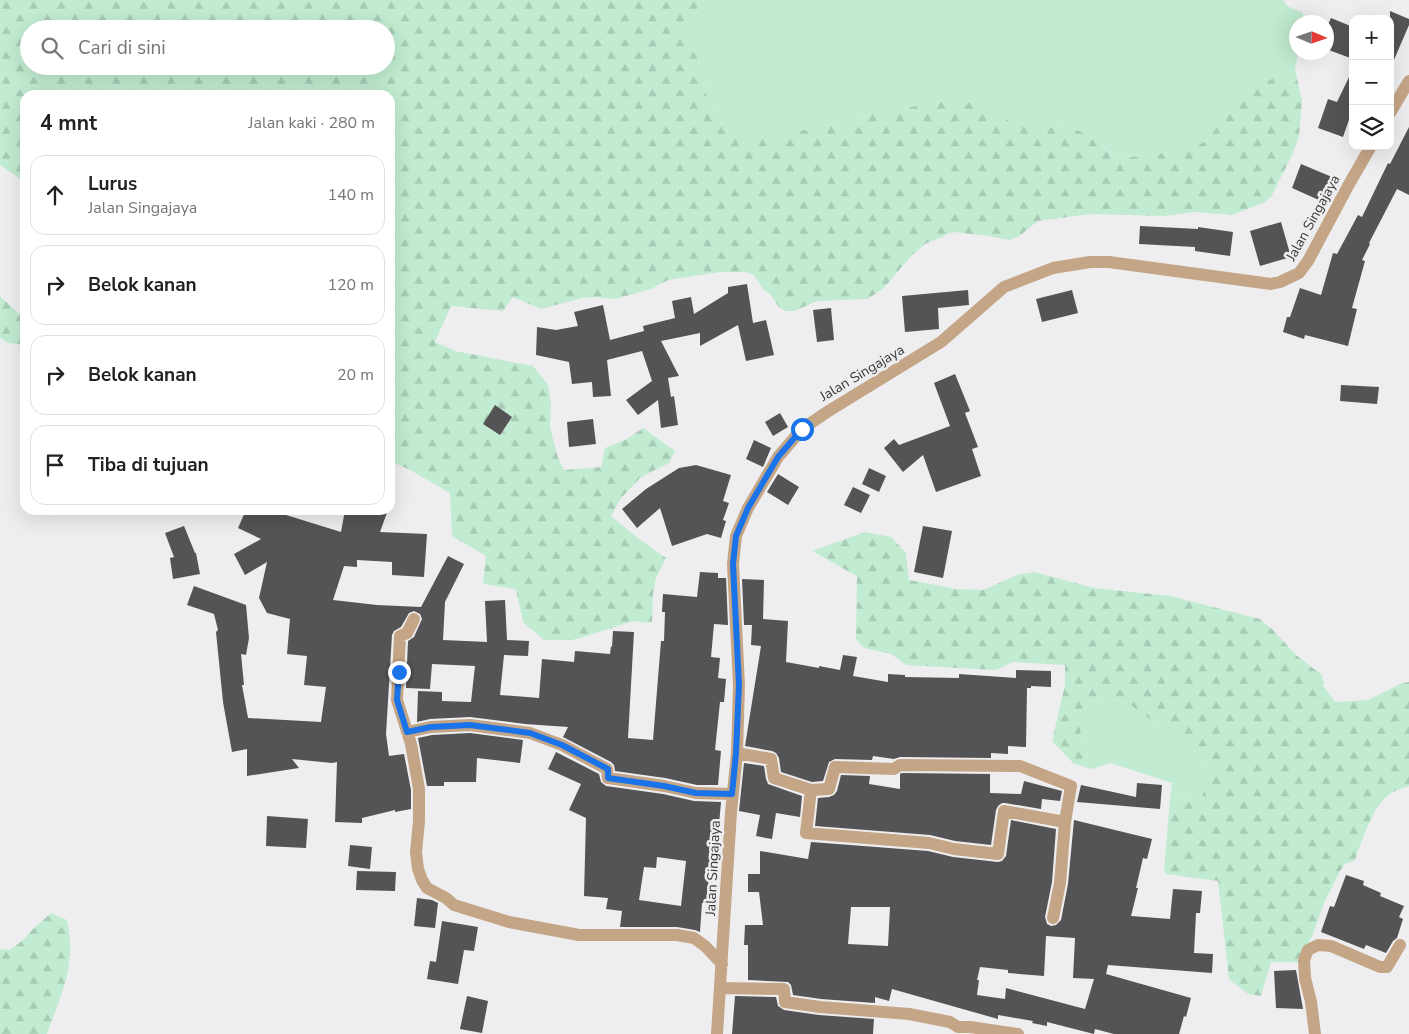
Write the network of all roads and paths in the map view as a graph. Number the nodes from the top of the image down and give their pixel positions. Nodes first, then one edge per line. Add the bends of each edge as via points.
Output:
1 (1409, 81) edge
2 (1394, 106) edge
3 (1369, 150) edge
4 (414, 619) dead end
5 (407, 732) junction
6 (736, 753) junction
7 (811, 790) junction
8 (732, 794) junction
9 (1065, 822) junction
10 (1053, 918) dead end
11 (1400, 945) dead end
12 (722, 964) junction
13 (720, 988) junction
14 (717, 1034) edge
15 (1018, 1034) edge
16 (1315, 1034) edge

1 - 2 street
3 - 6 street, Jalan Singajaya via 1299,273 1271,284 1109,262 1053,268 1004,287 941,342 802,429 778,457 748,508 736,536 733,564 739,685
4 - 5 street via 407,633 400,638 397,700
5 - 8 street via 470,725 530,733 562,745 608,769 608,778 696,793
5 - 12 street via 419,789 418,869 427,888 454,905 510,922 579,935 677,935 694,938
6 - 7 street via 771,759 774,778
6 - 8 street, Jalan Singajaya
7 - 9 street via 829,789 835,767 894,770 900,765 1020,766 1070,786
7 - 9 street via 806,833 929,843 998,854 1004,811
8 - 12 street, Jalan Singajaya
9 - 10 street via 1060,883
11 - 16 street via 1387,967 1331,946 1318,945 1308,950 1304,960
12 - 13 street, Jalan Singajaya
13 - 14 street, Jalan Singajaya
13 - 15 street via 784,989 785,1002 909,1014 950,1022 958,1027

